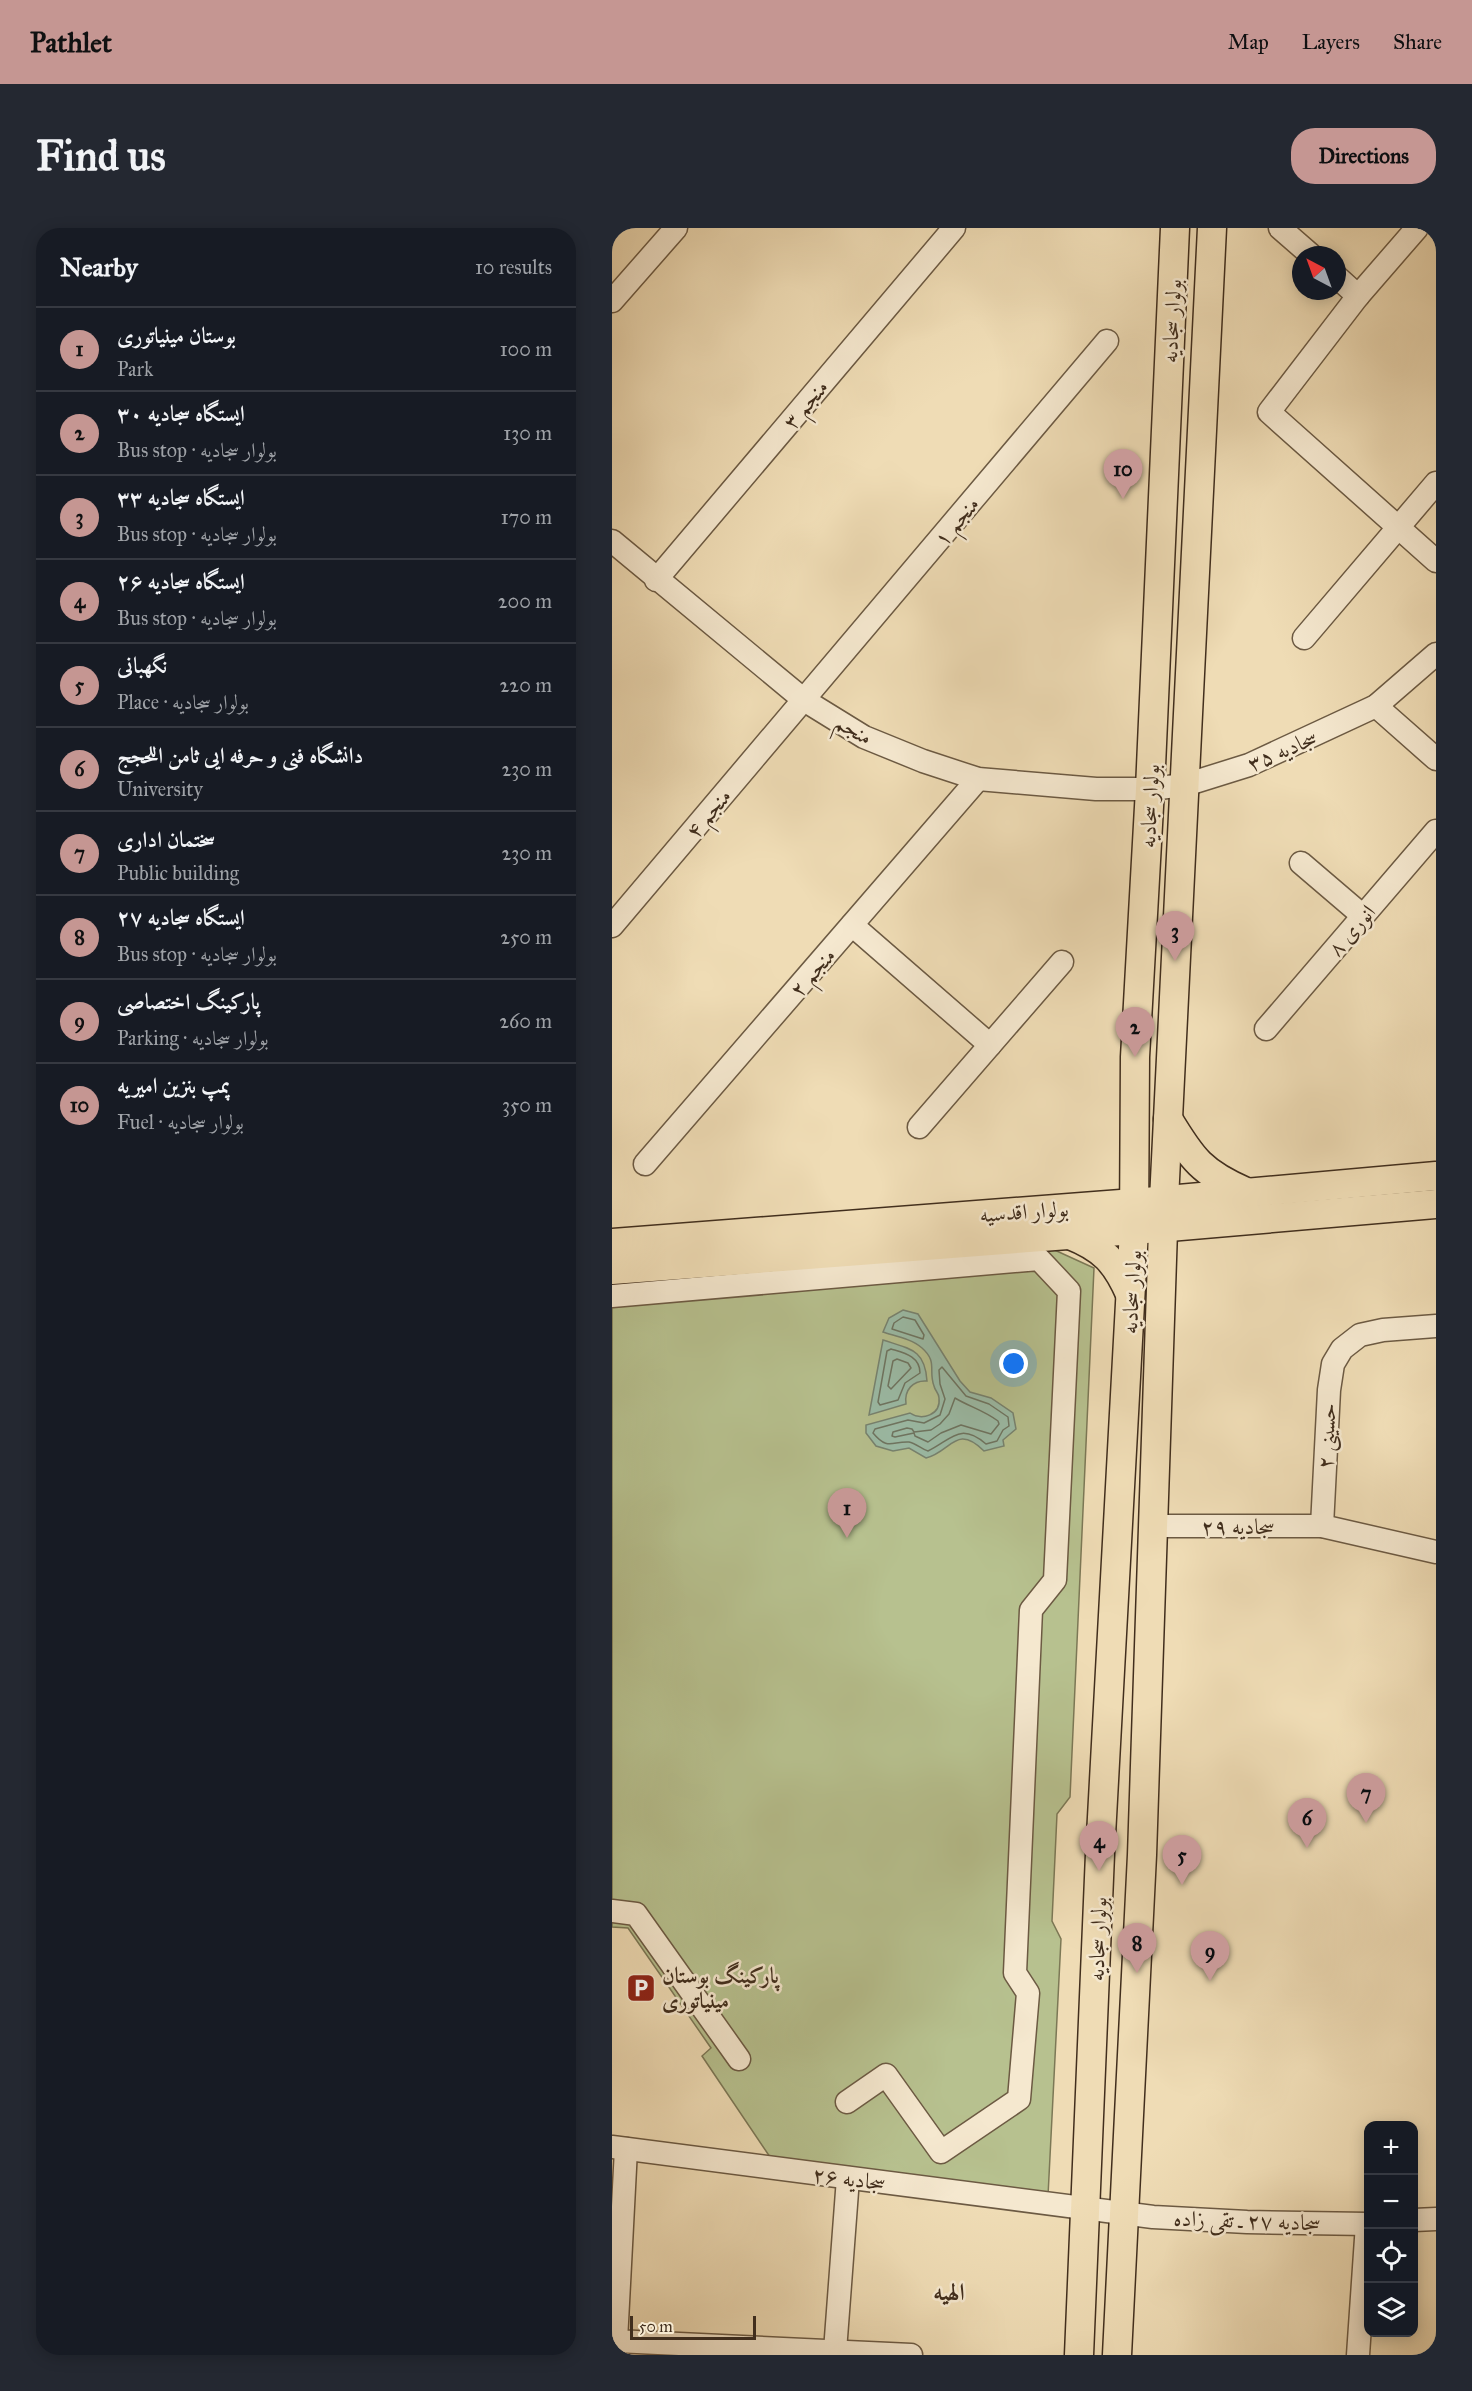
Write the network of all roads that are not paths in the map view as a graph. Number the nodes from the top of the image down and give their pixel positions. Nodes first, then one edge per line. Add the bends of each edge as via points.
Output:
1 (676, 228) edge
2 (954, 228) edge
3 (1175, 228) edge
4 (1212, 228) edge
5 (1280, 228) edge
6 (1417, 228) edge
7 (1301, 246) edge
8 (1346, 286) edge
9 (1358, 296) junction
10 (612, 301) edge
11 (1107, 341) dead end
12 (1436, 483) edge
13 (1398, 527) junction
14 (612, 541) edge
15 (1436, 561) edge
16 (656, 580) junction
17 (1304, 638) dead end
18 (1436, 654) edge
19 (804, 700) junction
20 (1376, 706) junction
21 (1436, 759) edge
22 (978, 779) junction
23 (1185, 785) junction
24 (1150, 789) junction
25 (1436, 831) edge
26 (1301, 864) dead end
27 (1363, 916) junction
28 (852, 925) junction
29 (612, 926) edge
30 (1062, 962) dead end
31 (1266, 1029) dead end
32 (990, 1045) junction
33 (1168, 1119) junction
34 (920, 1126) dead end
35 (645, 1164) dead end
36 (1436, 1176) edge
37 (1248, 1193) junction
38 (1436, 1204) edge
39 (1164, 1214) junction
40 (1134, 1217) junction
41 (1070, 1235) junction
42 (612, 1243) edge
43 (612, 1270) edge
44 (1130, 1295) junction
45 (612, 1296) edge
46 (1436, 1326) edge
47 (1154, 1526) junction
48 (1322, 1526) junction
49 (1436, 1552) edge
50 (612, 1911) edge
51 (739, 2059) dead end
52 (847, 2102) dead end
53 (619, 2148) edge
54 (848, 2178) junction
55 (1086, 2210) junction
56 (1126, 2213) junction
57 (1436, 2219) edge
58 (1418, 2220) edge
59 (1364, 2224) edge
60 (1368, 2229) edge
61 (835, 2351) junction
62 (911, 2355) edge
63 (1079, 2355) edge
64 (1117, 2355) edge
65 (1358, 2355) edge

1 - 10 street
2 - 16 street, منجم ۳
3 - 24 main road, بولوار سجادیه
4 - 23 main road, بولوار سجادیه
5 - 7 street
6 - 9 street
8 - 9 street
9 - 13 street via 1269,412
11 - 19 street, منجم ۱
12 - 13 street
13 - 15 street
13 - 17 street
14 - 16 street, منجم
16 - 19 street, منجم
18 - 20 street, سجادیه ۳۵
19 - 22 street, منجم via 864,737
19 - 29 street, منجم ۴
20 - 21 street
20 - 23 street, سجادیه ۳۵ via 1249,765
22 - 24 street, منجم via 1045,786
22 - 28 street, منجم ۲
23 - 24 street, سجادیه ۳۵
23 - 33 main road, بولوار سجادیه
24 - 40 main road, بولوار سجادیه via 1135,1057
25 - 27 street, انوری ۸
26 - 27 street
27 - 31 street, انوری ۸
28 - 32 street
28 - 35 street, منجم ۲
30 - 32 street
32 - 34 street
33 - 37 main road via 1201,1167
33 - 39 main road, بولوار سجادیه
36 - 37 main road, بولوار اقدسیه
37 - 39 main road, بولوار اقدسیه
38 - 39 main road, بولوار اقدسیه
39 - 40 main road, بولوار اقدسیه
39 - 47 main road, بولوار سجادیه
40 - 41 main road, بولوار اقدسیه
40 - 42 main road, بولوار اقدسیه
40 - 44 main road, بولوار سجادیه
41 - 43 main road, بولوار اقدسیه
41 - 44 main road via 1105,1254 1121,1273
44 - 55 main road, بولوار سجادیه via 1100,1854
45 - 52 street via 1039,1259 1069,1291 1055,1580 1031,1610 1015,1973 1028,1993 1019,2099 941,2152 886,2075
46 - 48 street, حسینی ۲ via 1360,1335 1342,1349 1333,1364
47 - 48 street, سجادیه ۲۹
47 - 56 main road, بولوار سجادیه
48 - 49 street, سجادیه ۲۹
50 - 51 street via 636,1914
53 - 54 street, سجادیه ۲۶
53 - 61 street via 616,2341
54 - 55 street, سجادیه ۲۶
54 - 61 street
55 - 56 street, سجادیه ۲۶
55 - 63 main road, بولوار سجادیه
56 - 59 street, سجادیه ۲۷ ـ تقی زاده via 1247,2222
56 - 64 main road, بولوار سجادیه
57 - 58 street
60 - 65 street
61 - 62 street

